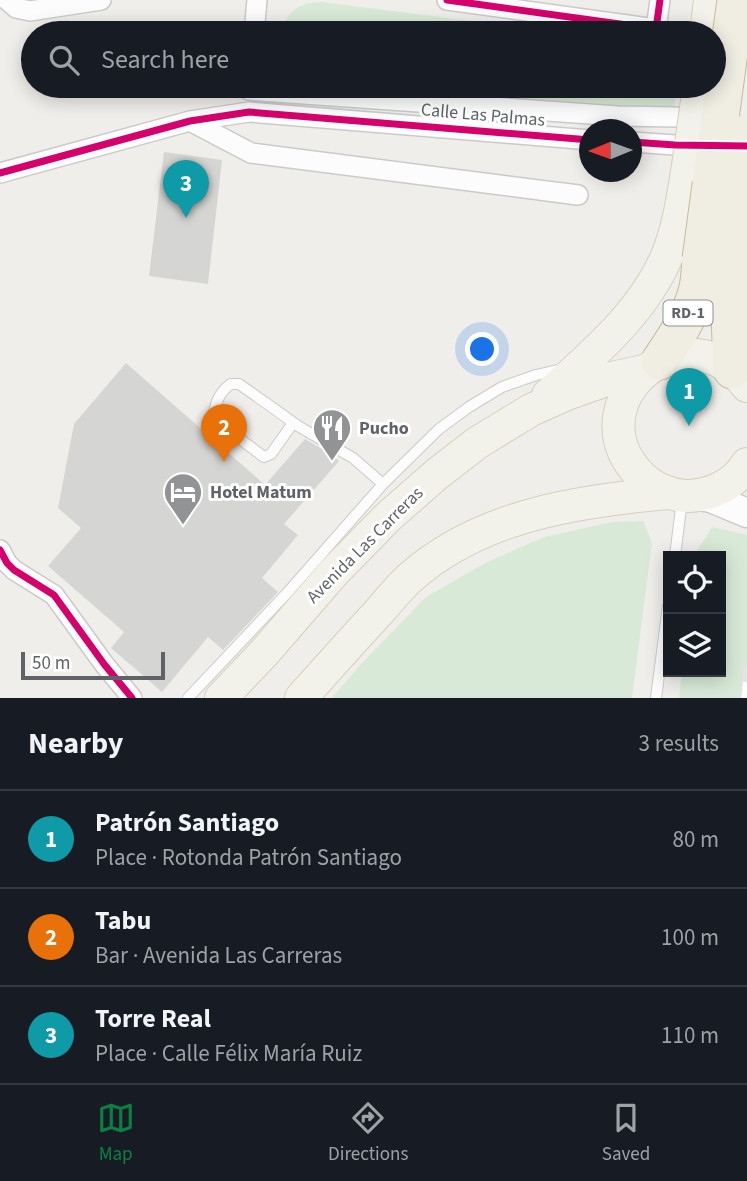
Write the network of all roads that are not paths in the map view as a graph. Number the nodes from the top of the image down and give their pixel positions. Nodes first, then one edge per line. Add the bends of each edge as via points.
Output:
1 (6, 0) edge
2 (101, 0) edge
3 (257, 0) edge
4 (447, 0) edge
5 (660, 0) edge
6 (710, 0) edge
7 (736, 0) edge
8 (255, 21) edge
9 (598, 21) edge
10 (657, 21) edge
11 (707, 21) edge
12 (726, 72) edge
13 (249, 98) edge
14 (381, 98) edge
15 (696, 98) edge
16 (722, 98) edge
17 (249, 113) junction
18 (676, 117) dead end
19 (190, 121) junction
20 (747, 133) edge
21 (579, 138) edge
22 (642, 145) edge
23 (681, 155) junction
24 (0, 173) edge
25 (578, 195) dead end
26 (700, 260) junction
27 (747, 331) edge
28 (582, 364) junction
29 (652, 366) junction
30 (741, 380) edge
31 (531, 410) junction
32 (293, 422) junction
33 (747, 464) edge
34 (383, 484) junction
35 (683, 495) junction
36 (747, 513) edge
37 (0, 550) edge
38 (676, 551) edge
39 (667, 614) edge
40 (132, 698) edge
41 (188, 698) edge
42 (221, 698) edge
43 (301, 698) edge
44 (656, 698) edge

1 - 2 street via 30,11
3 - 8 street
4 - 9 street
5 - 10 street
6 - 11 main road
7 - 12 highway, RD-1, bridge
13 - 17 street
14 - 18 street, Calle Las Palmas
15 - 23 main road, bridge
16 - 26 highway, RD-1, bridge
17 - 19 street, Calle Las Palmas
17 - 21 street, Calle Las Palmas
19 - 24 street, Calle Las Palmas
19 - 25 street via 251,153
20 - 26 highway, RD-1, bridge
22 - 23 street
23 - 26 main road via 682,209
26 - 28 main road via 646,293
26 - 29 highway, RD-1 via 694,302
26 - 30 highway, RD-1 via 729,285
27 - 30 main road
28 - 31 main road
28 - 34 lane via 490,393 439,429
29 - 30 main road, Avenida Las Carreras via 678,356 697,355 715,360
29 - 31 main road, Avenida Las Carreras
29 - 35 main road via 630,387 621,407 623,449 648,483
31 - 42 main road, Avenida Las Carreras via 477,443 389,516
32 - 32 lane via 239,384 225,387 214,408 215,420 264,457
32 - 34 lane via 352,458
33 - 35 main road via 713,492
34 - 41 lane
35 - 36 main road via 723,502
35 - 38 lane
35 - 43 main road via 607,498 535,514 473,536 412,576
37 - 40 street via 14,570 54,595
39 - 44 lane

